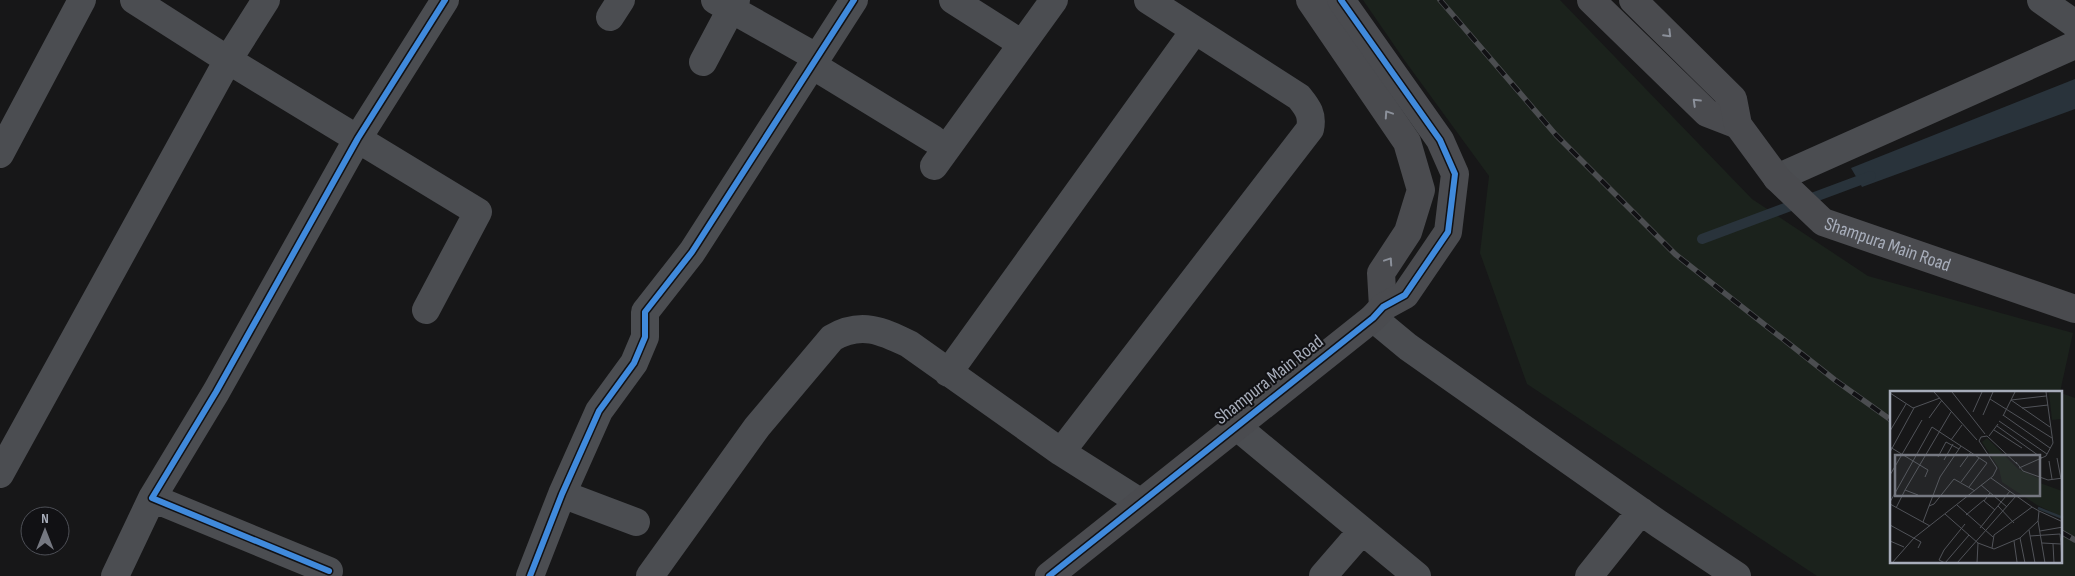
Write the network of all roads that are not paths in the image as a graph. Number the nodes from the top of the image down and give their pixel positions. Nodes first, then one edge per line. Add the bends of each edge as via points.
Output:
1 (82, 0) edge
2 (134, 0) edge
3 (266, 0) edge
4 (445, 0) edge
5 (854, 0) edge
6 (953, 0) edge
7 (1054, 0) edge
8 (1148, 0) edge
9 (1310, 0) edge
10 (1341, 0) edge
11 (1591, 0) edge
12 (1633, 0) edge
13 (2041, 0) edge
14 (728, 3) edge
15 (2075, 24) edge
16 (1195, 30) junction
17 (1022, 44) junction
18 (2075, 45) edge
19 (228, 60) junction
20 (814, 61) junction
21 (703, 62) dead end
22 (1738, 124) junction
23 (358, 138) junction
24 (933, 139) dead end
25 (0, 154) edge
26 (934, 166) dead end
27 (1782, 183) junction
28 (2075, 309) edge
29 (426, 310) dead end
30 (1378, 312) junction
31 (948, 373) junction
32 (1236, 426) junction
33 (1061, 452) junction
34 (0, 474) edge
35 (562, 494) junction
36 (152, 498) junction
37 (1140, 502) junction
38 (1642, 511) junction
39 (636, 522) dead end
40 (1362, 531) junction
41 (329, 571) dead end
42 (1734, 575) edge
43 (115, 576) edge
44 (530, 576) edge
45 (650, 576) edge
46 (1049, 576) edge
47 (1323, 576) edge
48 (1417, 576) edge
49 (1590, 576) edge

1 - 25 street
2 - 19 street
3 - 19 street
4 - 23 street
5 - 20 street
6 - 17 street
7 - 17 street
8 - 16 street
30 -> 9 street via 1381,273 1408,232 1421,190 1407,142
10 - 30 street, Shampura Main Road via 1440,140 1455,174 1448,232 1405,296
22 -> 11 street via 1707,113
12 -> 22 street, Shampura Main Road via 1733,99
13 - 15 street
14 - 20 street
14 - 21 street
16 - 31 street
16 - 33 street via 1299,97 1312,119 1310,129
17 - 26 street
18 - 27 street
19 - 23 street
19 - 34 street
20 - 24 street
20 - 35 street via 692,252 645,312 645,337 634,363 599,411
22 - 27 street, Shampura Main Road
23 - 29 street via 478,212
23 - 36 street via 216,392
27 - 28 street, Shampura Main Road via 1823,222
30 - 32 street, Shampura Main Road
30 - 38 street via 1408,347
31 - 33 street
31 - 45 street via 909,344 886,333 863,328 845,330 832,338 757,427
32 - 37 street, Shampura Main Road
32 - 40 street
33 - 37 street
35 - 39 street
35 - 44 street
36 - 41 street
36 - 43 street
37 - 46 street, Shampura Main Road
38 - 42 street
38 - 49 street
40 - 47 street
40 - 48 street

